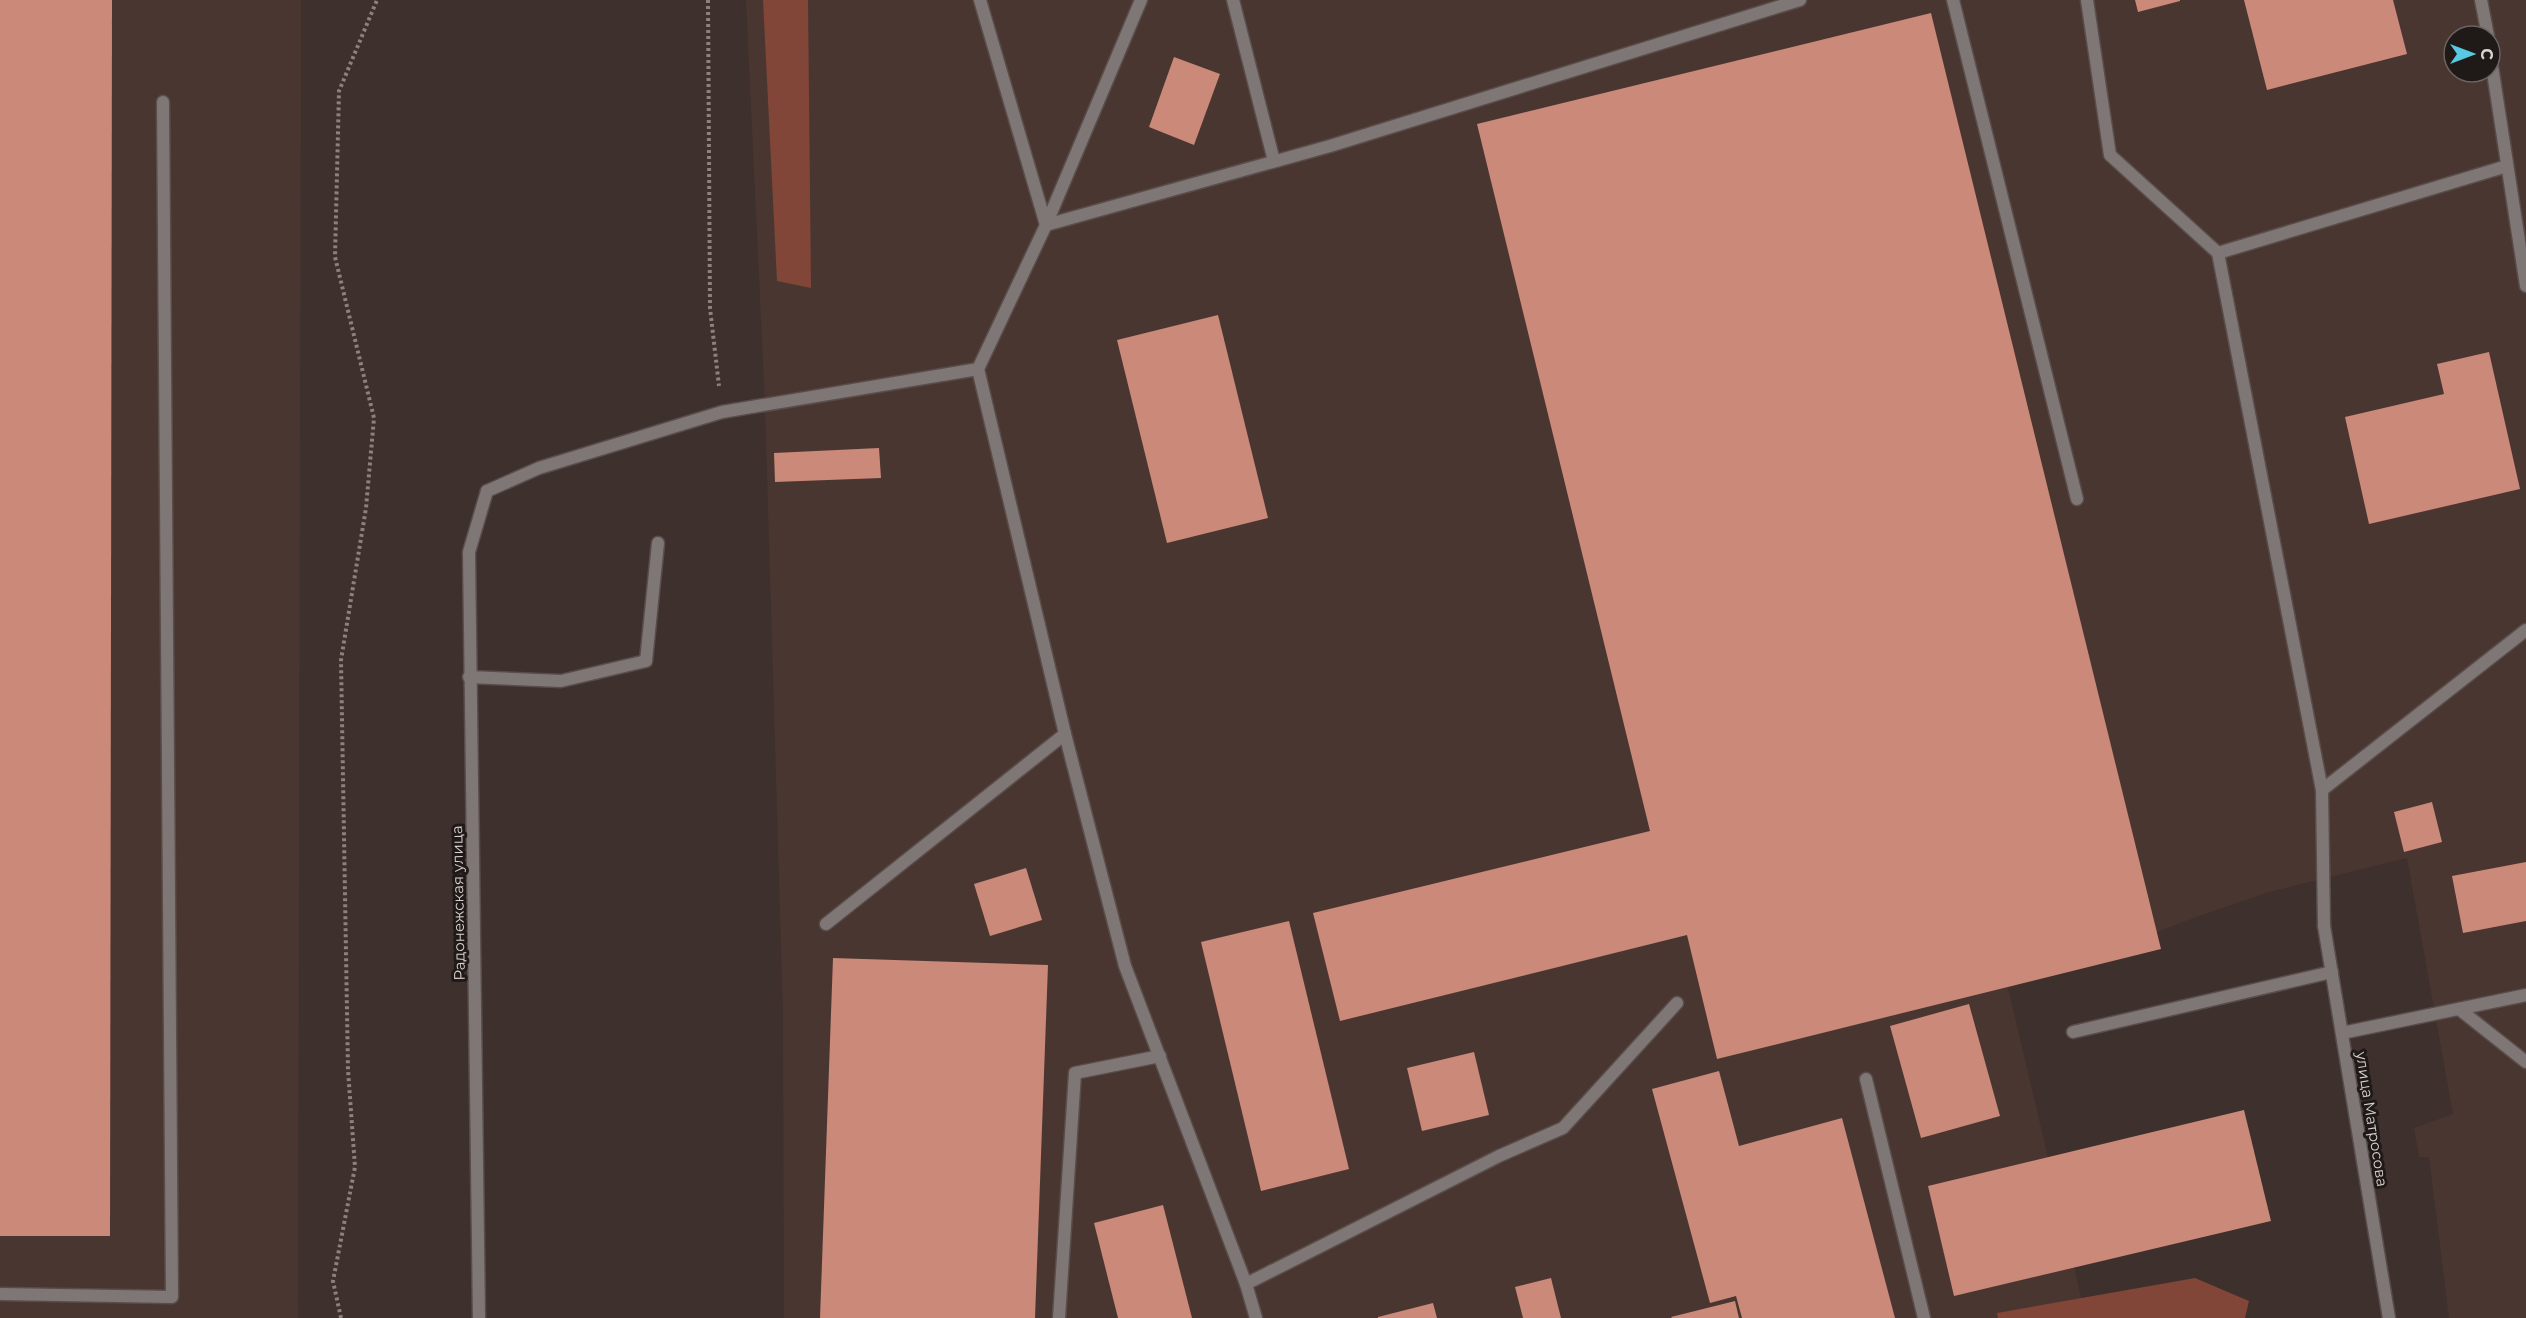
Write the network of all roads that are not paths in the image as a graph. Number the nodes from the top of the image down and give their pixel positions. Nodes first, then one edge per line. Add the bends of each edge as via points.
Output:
1 (980, 0) edge
2 (1141, 0) edge
3 (1233, 0) edge
4 (1800, 0) edge
5 (1953, 0) edge
6 (2087, 0) edge
7 (2484, 1) edge
8 (2487, 24) edge
9 (2495, 84) edge
10 (163, 102) dead end
11 (1274, 161) junction
12 (2507, 166) junction
13 (1046, 225) junction
14 (2218, 253) junction
15 (2526, 286) edge
16 (978, 369) junction
17 (2078, 499) dead end
18 (658, 543) dead end
19 (2526, 630) edge
20 (469, 677) junction
21 (1065, 734) junction
22 (2322, 790) junction
23 (826, 924) dead end
24 (2332, 972) junction
25 (2526, 995) edge
26 (1677, 1003) dead end
27 (2459, 1009) junction
28 (2073, 1032) dead end
29 (2342, 1033) junction
30 (1160, 1056) junction
31 (2526, 1062) edge
32 (1866, 1078) dead end
33 (1246, 1284) junction
34 (0, 1294) edge
35 (479, 1318) edge
36 (1059, 1318) edge
37 (1256, 1318) edge
38 (1924, 1318) edge
39 (2389, 1318) edge

1 - 13 street
2 - 13 street
3 - 11 street
4 - 11 street
5 - 17 street
6 - 14 street via 2110,155
7 - 8 street
9 - 12 street
10 - 34 street via 172,1297
11 - 13 street
12 - 14 street
12 - 15 street
13 - 16 street
14 - 22 street, улица Матросова
16 - 20 street, Радонежская улица via 722,412 539,468 487,491 469,552
16 - 21 street
18 - 20 street via 646,661 561,681
19 - 22 street
20 - 35 street, Радонежская улица
21 - 23 street
21 - 30 street via 1125,966
22 - 24 street, улица Матросова via 2324,926
24 - 28 street
24 - 29 street, улица Матросова
25 - 27 street
26 - 33 street via 1563,1128 1499,1156
27 - 29 street
27 - 31 street
29 - 39 street, улица Матросова
30 - 33 street
30 - 36 street via 1075,1073
32 - 38 street
33 - 37 street

